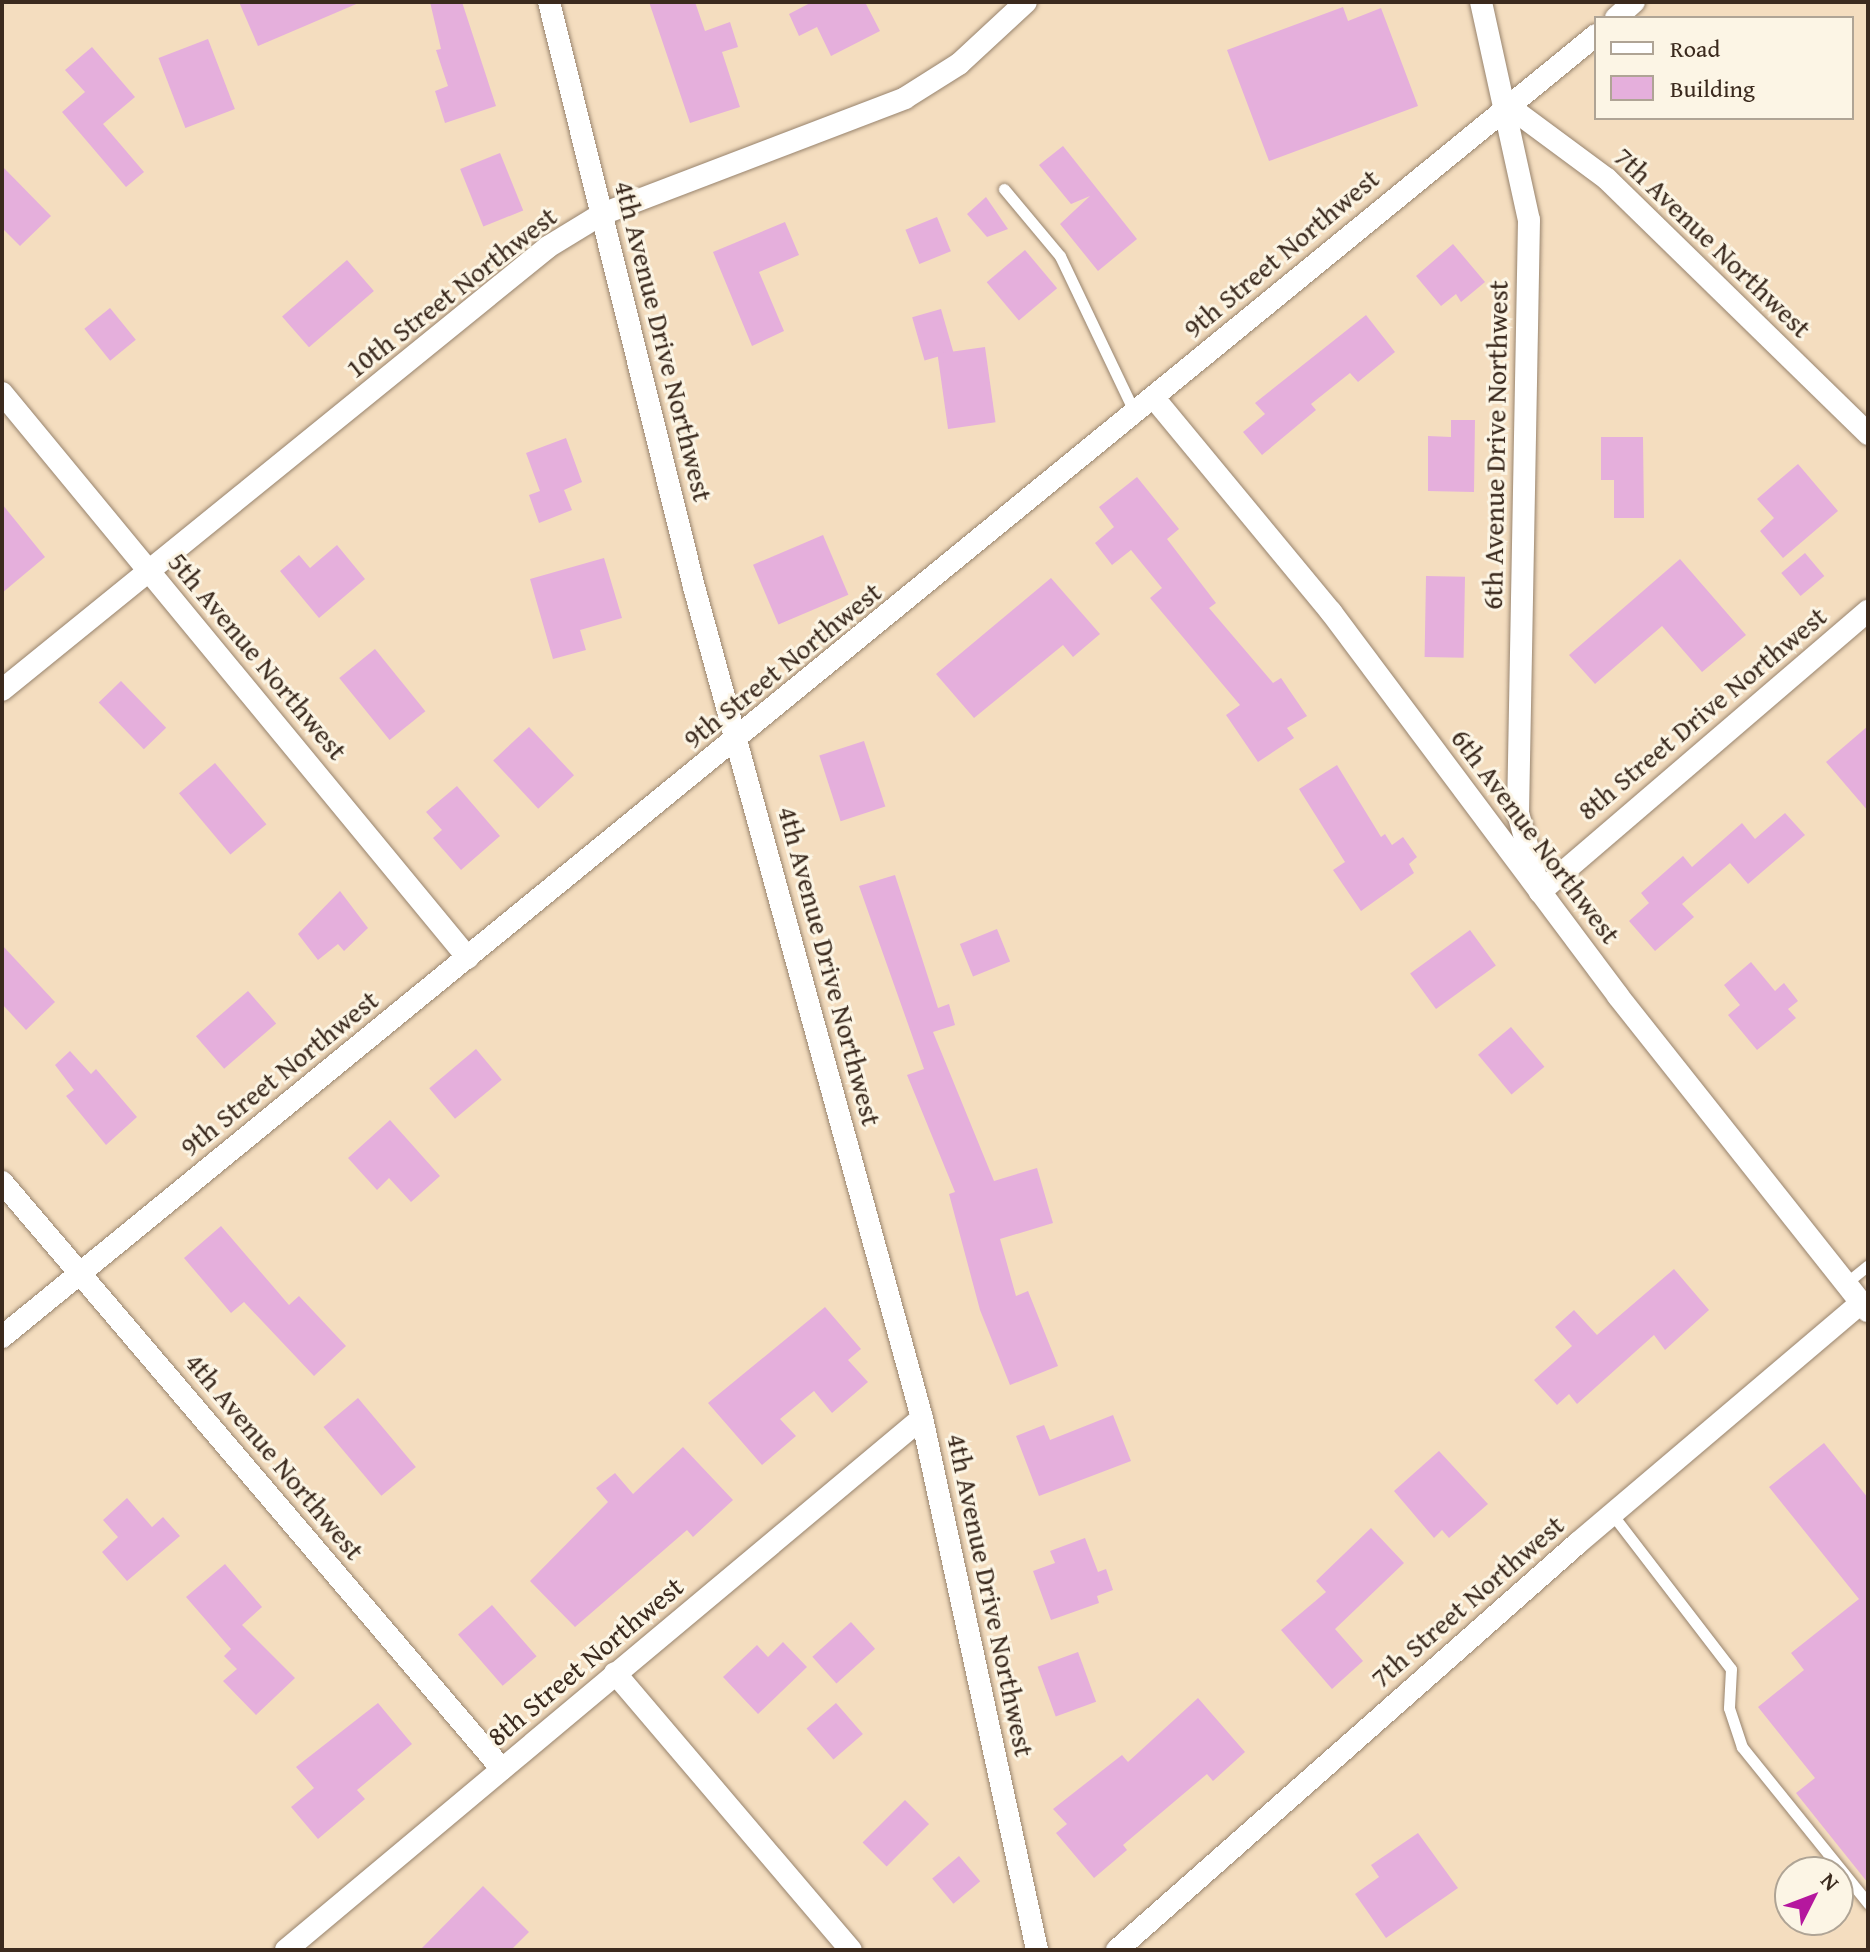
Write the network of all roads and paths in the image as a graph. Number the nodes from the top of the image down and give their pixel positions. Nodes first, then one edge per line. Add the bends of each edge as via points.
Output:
1 (549, 2) edge
2 (1026, 2) edge
3 (1481, 2) edge
4 (1634, 2) edge
5 (1618, 16) edge
6 (1594, 37) edge
7 (1507, 105) junction
8 (1004, 189) dead end
9 (602, 214) junction
10 (2, 393) edge
11 (1154, 398) junction
12 (1136, 413) junction
13 (1868, 434) edge
14 (148, 573) junction
15 (1868, 611) edge
16 (2, 690) edge
17 (737, 742) junction
18 (1540, 892) junction
19 (468, 958) junction
20 (2, 1182) edge
21 (1868, 1265) edge
22 (79, 1275) junction
23 (1846, 1283) junction
24 (1865, 1307) edge
25 (2, 1337) edge
26 (922, 1418) junction
27 (1612, 1514) junction
28 (615, 1673) junction
29 (502, 1769) junction
30 (1868, 1903) edge
31 (286, 1950) edge
32 (851, 1950) edge
33 (1037, 1950) edge
34 (1117, 1950) edge

1 - 9 street, 4th Avenue Drive Northwest
2 - 9 street, 10th Street Northwest via 959,64 905,98
3 - 7 street, 6th Avenue Drive Northwest
4 - 5 street
6 - 7 street, 9th Street Northwest
7 - 11 street, 9th Street Northwest
7 - 13 street, 7th Avenue Northwest via 1607,179
7 - 18 street, 6th Avenue Drive Northwest via 1529,220 1518,813
8 - 12 lane via 1060,256
9 - 14 street, 10th Street Northwest via 548,247
9 - 17 street, 4th Avenue Drive Northwest
10 - 14 street, 5th Avenue Northwest
11 - 12 street, 9th Street Northwest
11 - 18 street, 6th Avenue Northwest via 1331,612
12 - 17 street, 9th Street Northwest
14 - 16 street, 10th Street Northwest
14 - 19 street, 5th Avenue Northwest via 230,664
15 - 18 street, 8th Street Drive Northwest
17 - 19 street, 9th Street Northwest
17 - 26 street, 4th Avenue Drive Northwest
18 - 23 street, 6th Avenue Northwest
19 - 22 street, 9th Street Northwest
20 - 22 street, 4th Avenue Northwest
21 - 23 lane
22 - 25 street, 9th Street Northwest
22 - 29 street, 4th Avenue Northwest
23 - 24 street, 6th Avenue Northwest
24 - 27 street, 7th Street Northwest
26 - 28 street, 8th Street Northwest
26 - 33 street, 4th Avenue Drive Northwest
27 - 30 lane via 1731,1669 1729,1708 1742,1747
27 - 34 street, 7th Street Northwest
28 - 29 street, 8th Street Northwest
28 - 32 street
29 - 31 street, 8th Street Northwest

